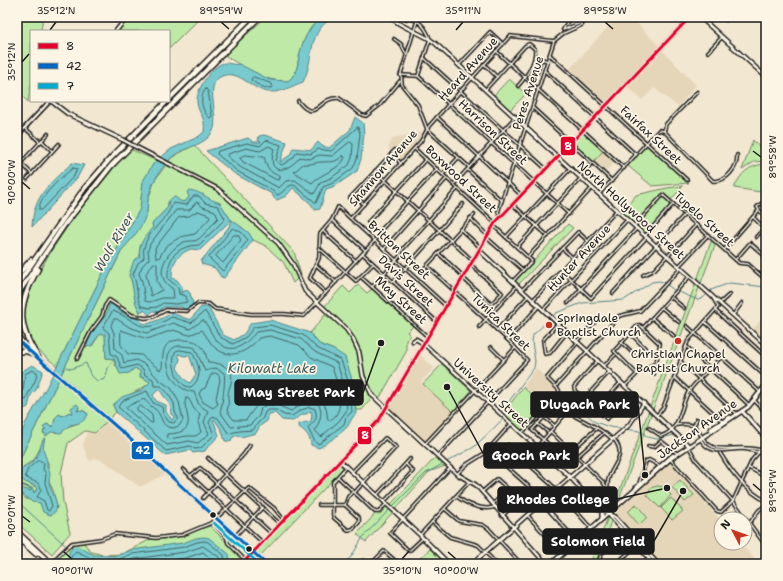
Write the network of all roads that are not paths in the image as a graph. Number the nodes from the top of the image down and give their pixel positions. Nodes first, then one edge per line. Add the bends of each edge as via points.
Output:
1 (127, 17) edge
2 (251, 17) edge
3 (260, 17) edge
4 (390, 17) edge
5 (570, 17) edge
6 (676, 17) edge
7 (690, 17) edge
8 (700, 17) edge
9 (722, 17) edge
10 (406, 19) dead end
11 (726, 20) dead end
12 (417, 21) junction
13 (683, 24) junction
14 (117, 30) edge
15 (414, 31) junction
16 (722, 37) junction
17 (394, 39) dead end
18 (430, 39) junction
19 (554, 41) junction
20 (503, 44) junction
21 (496, 51) junction
22 (708, 52) dead end
23 (550, 55) junction
24 (406, 56) junction
25 (424, 58) junction
26 (548, 61) junction
27 (509, 63) junction
28 (460, 64) junction
29 (484, 64) junction
30 (531, 67) junction
31 (538, 69) junction
32 (545, 71) junction
33 (537, 73) dead end
34 (400, 75) junction
35 (418, 76) junction
36 (497, 76) junction
37 (473, 77) junction
38 (766, 77) edge
39 (525, 78) junction
40 (400, 80) junction
41 (518, 86) dead end
42 (486, 89) junction
43 (538, 90) junction
44 (460, 91) junction
45 (697, 92) dead end
46 (170, 98) edge
47 (298, 101) dead end
48 (49, 102) edge
49 (51, 102) edge
50 (166, 102) edge
51 (449, 104) junction
52 (606, 106) junction
53 (533, 108) junction
54 (516, 116) junction
55 (437, 117) junction
56 (596, 117) junction
57 (527, 127) junction
58 (25, 128) junction
59 (17, 129) edge
60 (427, 129) junction
61 (503, 130) junction
62 (583, 130) junction
63 (664, 131) junction
64 (21, 132) junction
65 (48, 134) dead end
66 (17, 136) edge
67 (40, 141) junction
68 (491, 143) junction
69 (647, 143) junction
70 (59, 144) dead end
71 (571, 144) junction
72 (520, 146) junction
73 (415, 149) junction
74 (395, 150) dead end
75 (52, 151) junction
76 (392, 154) junction
77 (636, 155) junction
78 (737, 155) dead end
79 (479, 156) junction
80 (558, 157) junction
81 (459, 158) junction
82 (426, 159) junction
83 (21, 163) junction
84 (592, 163) junction
85 (401, 164) junction
86 (514, 164) junction
87 (17, 167) edge
88 (470, 167) junction
89 (571, 168) junction
90 (624, 168) junction
91 (437, 169) junction
92 (546, 169) junction
93 (467, 170) junction
94 (375, 171) junction
95 (32, 174) junction
96 (443, 174) junction
97 (581, 177) junction
98 (447, 178) junction
99 (27, 179) dead end
100 (386, 180) junction
101 (687, 180) dead end
102 (612, 181) junction
103 (534, 182) junction
104 (508, 183) junction
105 (454, 184) junction
106 (458, 188) junction
107 (593, 188) junction
108 (396, 190) junction
109 (546, 194) junction
110 (600, 194) junction
111 (354, 195) junction
112 (522, 195) junction
113 (350, 198) dead end
114 (407, 200) junction
115 (502, 201) junction
116 (364, 204) junction
117 (463, 204) dead end
118 (513, 204) junction
119 (557, 204) junction
120 (674, 204) junction
121 (765, 206) edge
122 (418, 210) junction
123 (617, 210) junction
124 (759, 210) junction
125 (568, 214) junction
126 (685, 214) junction
127 (474, 215) dead end
128 (526, 216) junction
129 (501, 217) junction
130 (753, 217) junction
131 (766, 217) edge
132 (351, 218) junction
133 (470, 218) junction
134 (332, 220) junction
135 (428, 220) junction
136 (628, 220) junction
137 (368, 222) dead end
138 (494, 224) junction
139 (697, 224) junction
140 (537, 226) junction
141 (634, 226) junction
142 (637, 228) junction
143 (765, 228) edge
144 (460, 229) junction
145 (439, 230) junction
146 (322, 231) junction
147 (708, 235) junction
148 (548, 236) junction
149 (646, 236) junction
150 (488, 237) junction
151 (506, 237) junction
152 (756, 237) dead end
153 (49, 238) junction
154 (375, 240) junction
155 (450, 240) junction
156 (588, 241) junction
157 (53, 242) junction
158 (657, 246) junction
159 (517, 247) junction
160 (319, 248) junction
161 (562, 248) junction
162 (384, 249) junction
163 (480, 249) junction
164 (725, 249) junction
165 (366, 250) junction
166 (439, 253) junction
167 (362, 254) junction
168 (668, 256) junction
169 (528, 257) junction
170 (766, 257) edge
171 (572, 258) junction
172 (736, 259) junction
173 (356, 261) junction
174 (396, 261) junction
175 (473, 261) junction
176 (373, 264) junction
177 (316, 265) junction
178 (471, 265) junction
179 (427, 266) junction
180 (680, 267) junction
181 (405, 269) junction
182 (523, 270) junction
183 (561, 270) junction
184 (422, 271) dead end
185 (346, 272) junction
186 (384, 274) junction
187 (644, 275) dead end
188 (17, 276) edge
189 (690, 276) junction
190 (361, 277) junction
191 (464, 277) junction
192 (766, 279) edge
193 (572, 280) junction
194 (513, 281) junction
195 (336, 282) junction
196 (393, 282) junction
197 (17, 285) edge
198 (518, 286) junction
199 (372, 287) junction
200 (581, 289) junction
201 (522, 290) junction
202 (455, 292) junction
203 (326, 293) junction
204 (613, 293) dead end
205 (730, 294) dead end
206 (17, 295) edge
207 (528, 296) junction
208 (712, 296) junction
209 (671, 298) junction
210 (533, 300) junction
211 (317, 303) junction
212 (568, 303) dead end
213 (720, 303) junction
214 (742, 303) dead end
215 (539, 305) junction
216 (446, 306) junction
217 (662, 308) junction
218 (684, 308) dead end
219 (544, 310) junction
220 (715, 310) junction
221 (733, 315) junction
222 (652, 318) junction
223 (486, 320) junction
224 (437, 322) junction
225 (595, 322) dead end
226 (679, 322) dead end
227 (705, 322) junction
228 (558, 323) junction
229 (687, 326) dead end
230 (479, 327) dead end
231 (643, 328) junction
232 (497, 330) junction
233 (567, 332) junction
234 (630, 333) junction
235 (694, 333) junction
236 (674, 336) dead end
237 (428, 337) junction
238 (18, 340) edge
239 (508, 340) junction
240 (413, 341) dead end
241 (578, 341) junction
242 (622, 342) junction
243 (424, 344) junction
244 (766, 345) edge
245 (686, 346) junction
246 (491, 348) dead end
247 (515, 348) junction
248 (588, 351) junction
249 (17, 352) edge
250 (34, 354) junction
251 (616, 354) junction
252 (38, 357) junction
253 (721, 357) junction
254 (766, 357) edge
255 (77, 359) dead end
256 (504, 360) junction
257 (598, 360) junction
258 (680, 361) junction
259 (42, 362) junction
260 (604, 366) junction
261 (651, 366) junction
262 (710, 369) junction
263 (610, 371) junction
264 (637, 374) junction
265 (654, 374) dead end
266 (674, 377) junction
267 (766, 377) edge
268 (700, 380) junction
269 (621, 382) junction
270 (556, 386) junction
271 (625, 386) junction
272 (765, 387) edge
273 (475, 390) junction
274 (689, 391) junction
275 (760, 392) junction
276 (632, 393) junction
277 (754, 399) junction
278 (584, 400) junction
279 (488, 402) junction
280 (644, 403) junction
281 (556, 404) junction
282 (573, 405) junction
283 (749, 405) junction
284 (386, 408) junction
285 (579, 410) dead end
286 (596, 410) junction
287 (743, 411) junction
288 (566, 413) junction
289 (766, 413) edge
290 (737, 414) junction
291 (543, 416) junction
292 (657, 416) junction
293 (696, 419) dead end
294 (537, 423) junction
295 (724, 423) junction
296 (511, 424) junction
297 (676, 425) junction
298 (694, 425) junction
299 (555, 426) junction
300 (597, 427) junction
301 (649, 428) dead end
302 (672, 429) junction
303 (550, 432) junction
304 (604, 432) junction
305 (522, 433) junction
306 (612, 438) junction
307 (766, 438) edge
308 (702, 439) junction
309 (543, 440) junction
310 (424, 444) junction
311 (250, 445) dead end
312 (766, 445) edge
313 (508, 446) dead end
314 (648, 446) dead end
315 (537, 447) junction
316 (689, 447) junction
317 (571, 451) junction
318 (759, 451) junction
319 (719, 452) junction
320 (485, 453) junction
321 (677, 453) junction
322 (503, 455) dead end
323 (438, 456) junction
324 (766, 456) edge
325 (577, 457) junction
326 (208, 458) dead end
327 (670, 458) junction
328 (410, 459) dead end
329 (340, 461) junction
330 (406, 464) junction
331 (584, 464) junction
332 (507, 466) dead end
333 (661, 466) junction
334 (346, 467) junction
335 (450, 468) junction
336 (749, 468) junction
337 (183, 469) dead end
338 (352, 472) junction
339 (226, 474) junction
340 (457, 474) junction
341 (190, 476) junction
342 (338, 476) junction
343 (570, 477) junction
344 (766, 477) edge
345 (608, 480) junction
346 (470, 481) junction
347 (603, 482) junction
348 (217, 483) junction
349 (364, 483) junction
350 (742, 484) junction
351 (639, 486) junction
352 (508, 489) junction
353 (556, 489) junction
354 (608, 490) junction
355 (245, 491) junction
356 (354, 491) junction
357 (482, 492) junction
358 (208, 493) junction
359 (377, 495) junction
360 (456, 496) junction
361 (203, 498) dead end
362 (236, 500) junction
363 (544, 500) junction
364 (733, 501) junction
365 (766, 501) edge
366 (542, 502) junction
367 (333, 504) junction
368 (386, 504) junction
369 (319, 505) dead end
370 (345, 505) junction
371 (606, 505) joint
372 (494, 506) junction
373 (766, 506) edge
374 (263, 508) junction
375 (227, 509) junction
376 (444, 509) junction
377 (602, 511) junction
378 (740, 511) edge
379 (608, 514) junction
380 (527, 515) junction
381 (502, 516) junction
382 (254, 517) junction
383 (217, 518) junction
384 (753, 518) edge
385 (403, 519) junction
386 (602, 519) junction
387 (284, 520) junction
388 (432, 522) junction
389 (280, 524) junction
390 (216, 526) dead end
391 (245, 526) junction
392 (513, 528) junction
393 (592, 529) junction
394 (753, 529) edge
395 (626, 531) junction
396 (17, 532) edge
397 (271, 533) junction
398 (420, 535) junction
399 (236, 536) junction
400 (17, 537) edge
401 (423, 538) junction
402 (499, 540) junction
403 (577, 541) junction
404 (262, 542) junction
405 (638, 544) junction
406 (766, 546) edge
407 (253, 552) junction
408 (486, 552) junction
409 (562, 554) junction
410 (650, 558) junction
411 (245, 560) junction
412 (363, 561) dead end
413 (47, 564) edge
414 (51, 564) edge
415 (62, 564) edge
416 (242, 564) edge
417 (266, 564) edge
418 (366, 564) edge
419 (371, 564) edge
420 (399, 564) edge
421 (449, 564) edge
422 (473, 564) edge
423 (497, 564) edge
424 (521, 564) edge
425 (548, 564) edge
426 (601, 564) edge
427 (616, 564) edge
428 (643, 564) edge
429 (654, 564) edge
430 (658, 564) edge

1 - 14 main road
2 - 46 highway
3 - 157 highway via 111,166 87,194
4 - 15 main road, North Hollywood Street
5 - 19 street via 563,30 580,23 582,25
6 - 13 street
7 - 13 main road
8 - 16 main road
9 - 11 street
10 - 12 street
12 - 15 street
12 - 18 street via 424,27
13 - 52 main road
15 - 18 main road, North Hollywood Street
15 - 24 street
16 - 22 street
16 - 38 main road
17 - 24 street via 401,44
18 - 25 street
18 - 28 main road, North Hollywood Street
19 - 20 street, Heard Avenue via 512,36
19 - 23 street, Peres Avenue
20 - 21 street, Heard Avenue
20 - 28 street via 490,32
21 - 27 street
21 - 29 street, Heard Avenue
23 - 26 street, Peres Avenue
23 - 52 street, Fairfax Street
24 - 34 street
25 - 35 street
25 - 44 street
26 - 31 street via 541,59
26 - 32 street, Peres Avenue
27 - 30 street via 529,44 535,50
27 - 36 street
27 - 39 street
28 - 37 main road, North Hollywood Street
29 - 36 street
29 - 37 street, Heard Avenue
30 - 31 street
30 - 39 street
31 - 33 street
32 - 43 street, Peres Avenue
32 - 56 street
34 - 35 street
34 - 40 street
35 - 51 street, Harrison Street
36 - 42 street
37 - 42 main road, North Hollywood Street
37 - 44 street, Heard Avenue
39 - 41 street
39 - 43 street
40 - 47 street via 366,116 339,98 327,101 311,111 306,110
40 - 60 street via 404,90 418,106
42 - 54 main road, North Hollywood Street
43 - 53 street, Peres Avenue
43 - 62 street
44 - 51 street, Heard Avenue
44 - 61 street
45 - 63 street via 666,124
48 - 58 main road
49 - 211 main road, bridge via 68,114 188,173 228,196 278,243 293,264 305,291
50 - 153 highway via 95,176
51 - 55 street, Heard Avenue
51 - 68 street, Harrison Street
52 - 56 main road
52 - 69 street, Fairfax Street
53 - 57 street, Peres Avenue
53 - 71 street
54 - 57 main road, North Hollywood Street
54 - 61 street
55 - 60 street, Heard Avenue
55 - 79 street
56 - 62 main road
56 - 77 street
57 - 72 street, Peres Avenue
57 - 80 main road, North Hollywood Street
58 - 64 main road
58 - 67 street
59 - 64 street
60 - 73 street, Shannon Avenue
60 - 81 street
61 - 68 street
61 - 72 street
62 - 71 main road
62 - 90 street
63 - 69 street via 659,130
63 - 78 street via 713,181 722,180 730,174
64 - 66 main road
65 - 67 street
67 - 75 street
67 - 83 street
68 - 79 street
68 - 86 street, Harrison Street
69 - 77 street
69 - 101 street, Fairfax Street
70 - 75 street
71 - 80 main road
71 - 84 street
72 - 86 street, Peres Avenue
72 - 92 street
73 - 82 street, Boxwood Street
73 - 85 street, Shannon Avenue
74 - 76 street
75 - 95 street
76 - 85 street
76 - 94 street
77 - 90 street
79 - 88 street
79 - 104 street
80 - 89 main road, North Hollywood Street
80 - 92 main road
81 - 88 street
81 - 96 street
82 - 91 street, Boxwood Street
82 - 108 street
83 - 87 street
83 - 95 street
84 - 97 street
84 - 102 street
85 - 100 street, Shannon Avenue
86 - 103 street, Harrison Street
86 - 104 street, Peres Avenue
88 - 93 street
89 - 97 main road, North Hollywood Street
89 - 109 street
90 - 102 street
91 - 96 street, Boxwood Street
91 - 114 street
92 - 103 main road
93 - 105 street
93 - 115 street
94 - 100 street
94 - 111 street
95 - 99 street
96 - 98 street, Boxwood Street
97 - 107 main road, North Hollywood Street
97 - 119 street
98 - 105 street, Boxwood Street
98 - 122 street
100 - 108 street
100 - 116 street, Shannon Avenue
102 - 110 street
103 - 109 street, Harrison Street
103 - 112 main road
104 - 112 street
104 - 115 street, Peres Avenue
105 - 106 street, Boxwood Street
106 - 135 street
106 - 138 street, Boxwood Street
107 - 110 main road, North Hollywood Street
107 - 125 street
108 - 114 street
108 - 137 street
109 - 119 street, Harrison Street
109 - 128 street
110 - 123 main road, North Hollywood Street
111 - 113 street
111 - 116 street
112 - 118 main road
114 - 122 street
114 - 154 street via 380,230
115 - 129 street, Peres Avenue via 498,212
116 - 132 street, Shannon Avenue
117 - 145 street
118 - 128 street
118 - 129 main road
119 - 125 street, Harrison Street
119 - 140 street
120 - 126 street, Tupelo Street
120 - 141 street, Tupelo Street via 663,195 660,196
120 - 149 street
121 - 124 street via 759,204
122 - 135 street
122 - 162 street
123 - 136 main road, North Hollywood Street
123 - 156 street
124 - 130 street
124 - 131 street
125 - 148 street
126 - 139 street, Tupelo Street
126 - 158 street
127 - 133 street
128 - 140 street
128 - 151 street
129 - 138 main road
130 - 143 street
130 - 164 street
132 - 134 street, Britton Street via 338,207
132 - 154 street, Britton Street
133 - 144 street
133 - 150 street
134 - 146 street
134 - 165 street, Davis Street
135 - 145 street
135 - 174 street via 402,250
136 - 141 main road, North Hollywood Street
136 - 193 street, Hunter Avenue
138 - 150 main road
138 - 151 street, Boxwood Street
139 - 147 street, Tupelo Street
139 - 168 street
140 - 148 street
140 - 159 street
141 - 142 main road, North Hollywood Street
142 - 149 main road, North Hollywood Street
142 - 200 street
143 - 152 street
144 - 155 street
144 - 163 street
145 - 155 street
145 - 181 street
146 - 160 street
146 - 173 street
147 - 164 street, Tupelo Street
147 - 180 street
148 - 169 street
149 - 158 main road, North Hollywood Street
149 - 200 street via 591,298
150 - 163 main road
150 - 182 street
151 - 159 street, Boxwood Street
153 - 188 highway
153 - 197 highway
154 - 162 street, Britton Street
154 - 165 street
155 - 166 street
155 - 175 street
156 - 161 street via 578,232
156 - 171 street
157 - 206 highway
157 - 252 highway via 30,282 22,312 26,338
158 - 168 main road, North Hollywood Street
158 - 204 street
159 - 169 street, Boxwood Street
160 - 177 street
160 - 185 street, May Street
161 - 171 street
161 - 201 street
162 - 174 street, Britton Street
163 - 175 main road
163 - 194 main road
164 - 172 street, Tupelo Street
165 - 167 street
166 - 179 street
166 - 191 street
167 - 173 street
167 - 176 street, Davis Street
168 - 180 main road, North Hollywood Street
168 - 187 street via 654,270
169 - 182 street, Boxwood Street via 532,261
170 - 172 street via 751,244
171 - 183 street
172 - 192 street, Tupelo Street via 739,263 748,264
173 - 185 street
174 - 181 street, Britton Street
174 - 186 street
175 - 178 main road
176 - 186 street, Davis Street
176 - 190 street
177 - 195 street
177 - 203 street via 310,278
178 - 191 main road
178 - 191 street via 502,293 491,304
179 - 184 street
179 - 202 street, Tunica Street
180 - 189 main road, North Hollywood Street
180 - 248 street via 640,311 618,316
181 - 196 street
181 - 216 street, Britton Street
182 - 194 street
183 - 193 street
183 - 210 street
185 - 190 street, May Street via 357,281
185 - 195 street
186 - 196 street, Davis Street
186 - 199 street
189 - 208 main road, North Hollywood Street
189 - 209 street
190 - 199 street, May Street
191 - 202 main road
193 - 200 street
193 - 219 street, Hunter Avenue
194 - 198 main road
195 - 203 street
196 - 224 street, Davis Street
198 - 201 main road
198 - 223 street
199 - 237 street, May Street
200 - 212 street
201 - 207 main road
202 - 216 main road
202 - 223 street, Tunica Street
203 - 211 street
205 - 213 street
207 - 210 main road
207 - 232 street
208 - 213 main road, North Hollywood Street
208 - 220 street via 718,307
209 - 217 street
209 - 218 street
210 - 215 main road
211 - 255 street via 304,316 215,310 209,304 198,303 187,311 166,310 146,318 132,315 109,300
211 - 284 main road via 346,329 353,339 359,352 367,386 372,395
213 - 221 main road, North Hollywood Street
214 - 221 street
215 - 219 main road
215 - 239 street
216 - 224 main road
217 - 222 street
217 - 226 street
219 - 228 main road
220 - 227 street
220 - 254 street
221 - 244 main road, North Hollywood Street
222 - 231 street
222 - 236 street
223 - 230 street
223 - 232 street, Tunica Street
224 - 237 main road
225 - 241 street
227 - 235 street
227 - 267 street
228 - 233 main road
228 - 233 street via 543,340 546,354 550,353
229 - 235 street
231 - 234 street via 638,325
231 - 261 street via 660,344 656,363
232 - 239 street, Tunica Street
233 - 241 main road
234 - 242 street
234 - 242 street via 645,348 644,355 637,356
235 - 245 street
235 - 253 street
237 - 243 main road
238 - 250 main road
238 - 252 main road
239 - 247 street, Tunica Street
240 - 243 main road, University Street via 416,339
241 - 248 main road
241 - 270 street via 547,378
242 - 251 street via 614,350
243 - 273 main road, University Street
243 - 284 main road
245 - 258 street
245 - 262 street
246 - 256 street
247 - 256 street
247 - 279 street, Tunica Street via 526,362
248 - 257 main road
248 - 270 street
249 - 250 highway via 22,350
250 - 259 main road
251 - 260 street
251 - 264 street
252 - 259 main road
253 - 262 street
253 - 275 street
256 - 273 street
257 - 260 main road
257 - 278 street via 574,389
258 - 266 street
258 - 268 street
259 - 383 main road
260 - 263 main road
261 - 264 street
261 - 265 street
262 - 268 street
262 - 283 street
263 - 269 main road
263 - 278 street
264 - 271 street
266 - 274 street
266 - 292 street via 663,408
268 - 274 street
268 - 290 street
269 - 271 main road
269 - 286 street
270 - 305 street via 559,394
271 - 276 main road
272 - 275 main road, Jackson Avenue
273 - 279 main road, University Street
273 - 310 street
274 - 295 street
274 - 297 street
275 - 277 main road, Jackson Avenue
276 - 280 main road
276 - 286 street via 607,419
277 - 283 main road, Jackson Avenue
277 - 289 street
278 - 286 street
279 - 296 main road, University Street
279 - 323 street
280 - 292 main road
280 - 306 main road via 629,425
281 - 282 street via 564,397
281 - 288 street
281 - 291 street
282 - 285 street
282 - 288 street
283 - 287 main road, Jackson Avenue
284 - 310 main road
284 - 329 main road via 379,420
287 - 290 main road, Jackson Avenue
287 - 307 main road
288 - 299 street
288 - 300 street
290 - 295 main road, Jackson Avenue
291 - 294 street
291 - 299 street
292 - 302 main road
293 - 298 street
294 - 303 street
294 - 309 street via 532,430
295 - 308 main road, Jackson Avenue
296 - 305 main road, University Street
296 - 320 street
297 - 298 street
297 - 302 street
298 - 308 street via 700,430
299 - 303 street
300 - 304 street
300 - 317 street
301 - 302 street via 661,436
302 - 316 main road
303 - 309 street
303 - 317 street
304 - 306 street
304 - 325 street
305 - 315 main road, University Street
306 - 331 main road
306 - 345 street via 619,446 619,454
308 - 316 main road, Jackson Avenue
308 - 318 street via 717,448 745,447
308 - 319 street via 708,448
309 - 315 street
309 - 325 street via 569,463
310 - 323 main road
311 - 339 street
312 - 318 street
313 - 353 street
314 - 321 street via 654,447 662,441
315 - 343 main road, University Street
316 - 321 main road, Jackson Avenue
316 - 364 street via 696,460
317 - 325 street
318 - 319 street via 741,449
318 - 324 street
318 - 336 street
319 - 350 street via 728,468
320 - 322 street via 494,461
320 - 340 street
321 - 327 main road, Jackson Avenue
323 - 335 main road
325 - 331 street
326 - 339 street
327 - 333 main road, Jackson Avenue
327 - 364 street via 719,512
328 - 330 street
329 - 334 main road
329 - 387 main road
330 - 359 street
330 - 368 street via 413,471
331 - 343 main road
331 - 347 street
332 - 363 street
333 - 351 main road, Jackson Avenue
333 - 351 street via 646,460
334 - 338 main road
334 - 342 street
335 - 340 main road
335 - 385 street
336 - 344 street
336 - 350 street
337 - 341 street
338 - 349 main road
338 - 349 street via 385,438 395,446 396,449
339 - 348 street
339 - 355 street
340 - 346 main road
341 - 348 street via 199,468
341 - 358 street
342 - 356 street
342 - 367 street via 333,482
343 - 353 main road
343 - 377 main road, University Street
345 - 347 street
345 - 354 street
346 - 357 main road
346 - 360 street
347 - 354 street
348 - 358 street
348 - 362 street
349 - 356 street
349 - 359 main road
350 - 364 street
350 - 365 street
351 - 379 main road, Jackson Avenue
352 - 357 street via 497,479
352 - 372 street
352 - 381 street via 519,500
353 - 363 main road
353 - 393 street
354 - 371 street
355 - 362 street
355 - 374 street
355 - 387 street via 251,488
356 - 368 street via 377,512
356 - 370 street
357 - 372 main road
358 - 361 street
358 - 375 street
359 - 368 main road
360 - 372 street via 467,504 490,508
360 - 376 street
362 - 375 street
362 - 382 street
363 - 366 main road
364 - 378 street
366 - 380 main road
366 - 403 street
367 - 369 street
367 - 370 street
367 - 370 street via 334,518 345,529 350,530 359,522 359,518
368 - 385 main road
371 - 377 main road
372 - 381 main road
373 - 384 street
374 - 382 street
374 - 389 street
375 - 383 street
375 - 391 street
376 - 388 street
376 - 402 street via 459,521 483,525
377 - 379 main road, University Street
377 - 386 main road
379 - 386 main road, Jackson Avenue
379 - 393 main road, Jackson Avenue
379 - 395 main road, University Street via 615,517
380 - 392 main road
380 - 409 street
381 - 392 main road
382 - 391 street
382 - 397 street
383 - 399 main road
383 - 415 street via 212,523 182,535 156,538 115,534 101,539 75,542 56,558
385 - 398 main road
385 - 401 street via 390,533 409,551
386 - 393 main road, Jackson Avenue
387 - 389 main road
388 - 398 street
388 - 408 street via 450,537 475,543
389 - 397 main road
390 - 411 street
391 - 399 street
391 - 404 street
392 - 402 main road
392 - 425 main road
393 - 403 main road, Jackson Avenue
394 - 406 street
395 - 405 main road, University Street
395 - 426 street via 601,554
396 - 414 highway
397 - 404 main road
398 - 401 main road
399 - 407 main road
400 - 413 highway
401 - 421 main road
402 - 408 main road
402 - 424 street
403 - 409 main road, Jackson Avenue
404 - 407 main road
405 - 410 main road, University Street
405 - 427 street
407 - 411 main road
407 - 417 main road
408 - 422 main road
408 - 423 street
409 - 425 main road, Jackson Avenue
410 - 428 street
410 - 429 main road, University Street
410 - 430 main road, University Street
411 - 416 main road
412 - 418 street
419 - 420 street via 384,551

